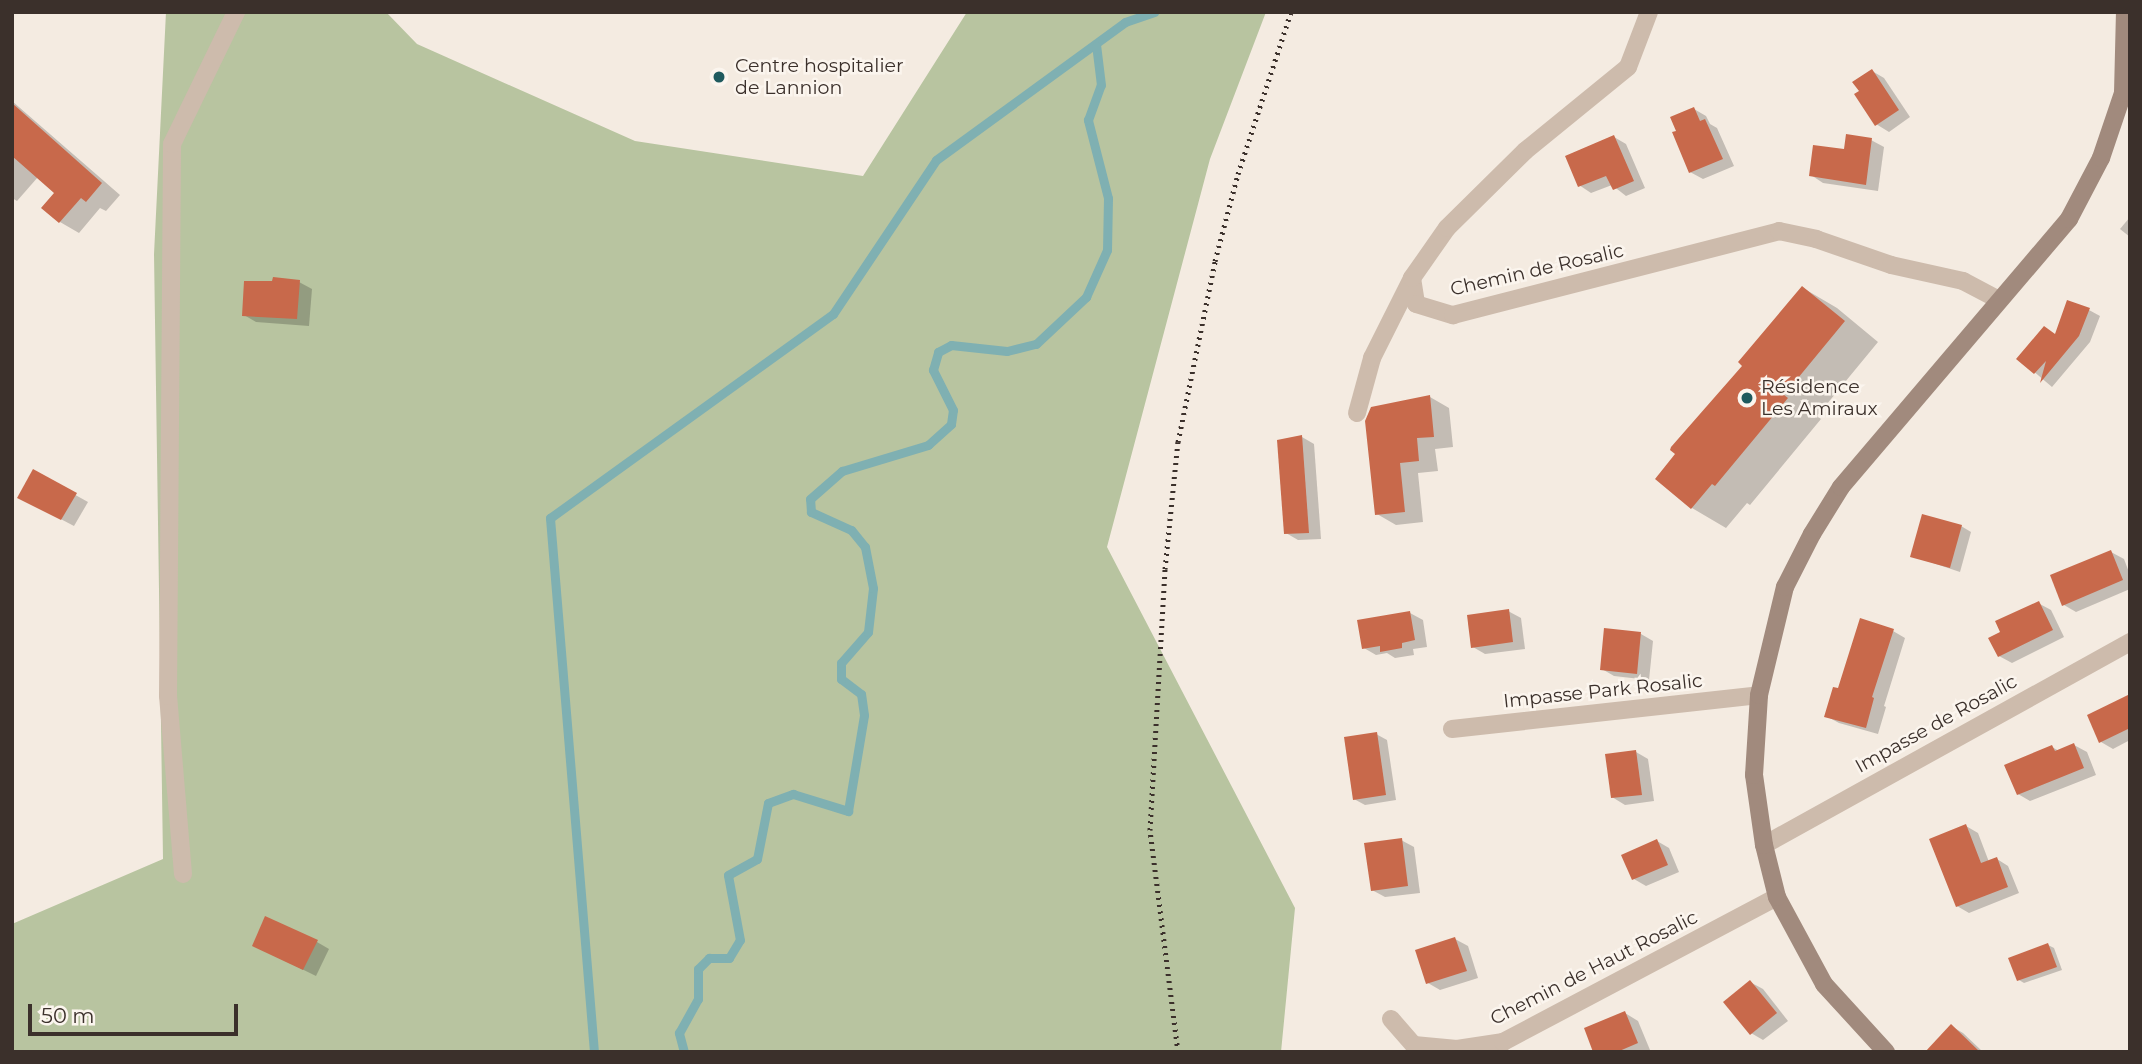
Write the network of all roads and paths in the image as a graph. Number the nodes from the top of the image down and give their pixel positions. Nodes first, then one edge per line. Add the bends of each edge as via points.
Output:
1 (236, 12) edge
2 (1649, 12) edge
3 (2125, 12) edge
4 (1412, 278) junction
5 (1999, 300) junction
6 (1357, 413) dead end
7 (2130, 642) edge
8 (1759, 695) junction
9 (1452, 729) dead end
10 (1764, 845) junction
11 (184, 874) dead end
12 (1777, 897) junction
13 (1391, 1019) dead end
14 (1886, 1052) edge

1 - 11 street via 172,144 168,696
2 - 4 street via 1628,67 1525,151 1447,229
3 - 5 main road via 2123,93 2101,158 2069,219
4 - 5 street, Chemin de Rosalic via 1416,304 1453,315 1779,231 1963,281
4 - 6 street via 1372,358
5 - 8 main road via 1841,487 1812,534 1785,587
7 - 10 street, Impasse de Rosalic
8 - 9 street, Impasse Park Rosalic
8 - 10 main road via 1754,775
10 - 12 main road
12 - 13 street, Chemin de Haut Rosalic via 1503,1042 1457,1049 1414,1045
12 - 14 main road via 1824,984

